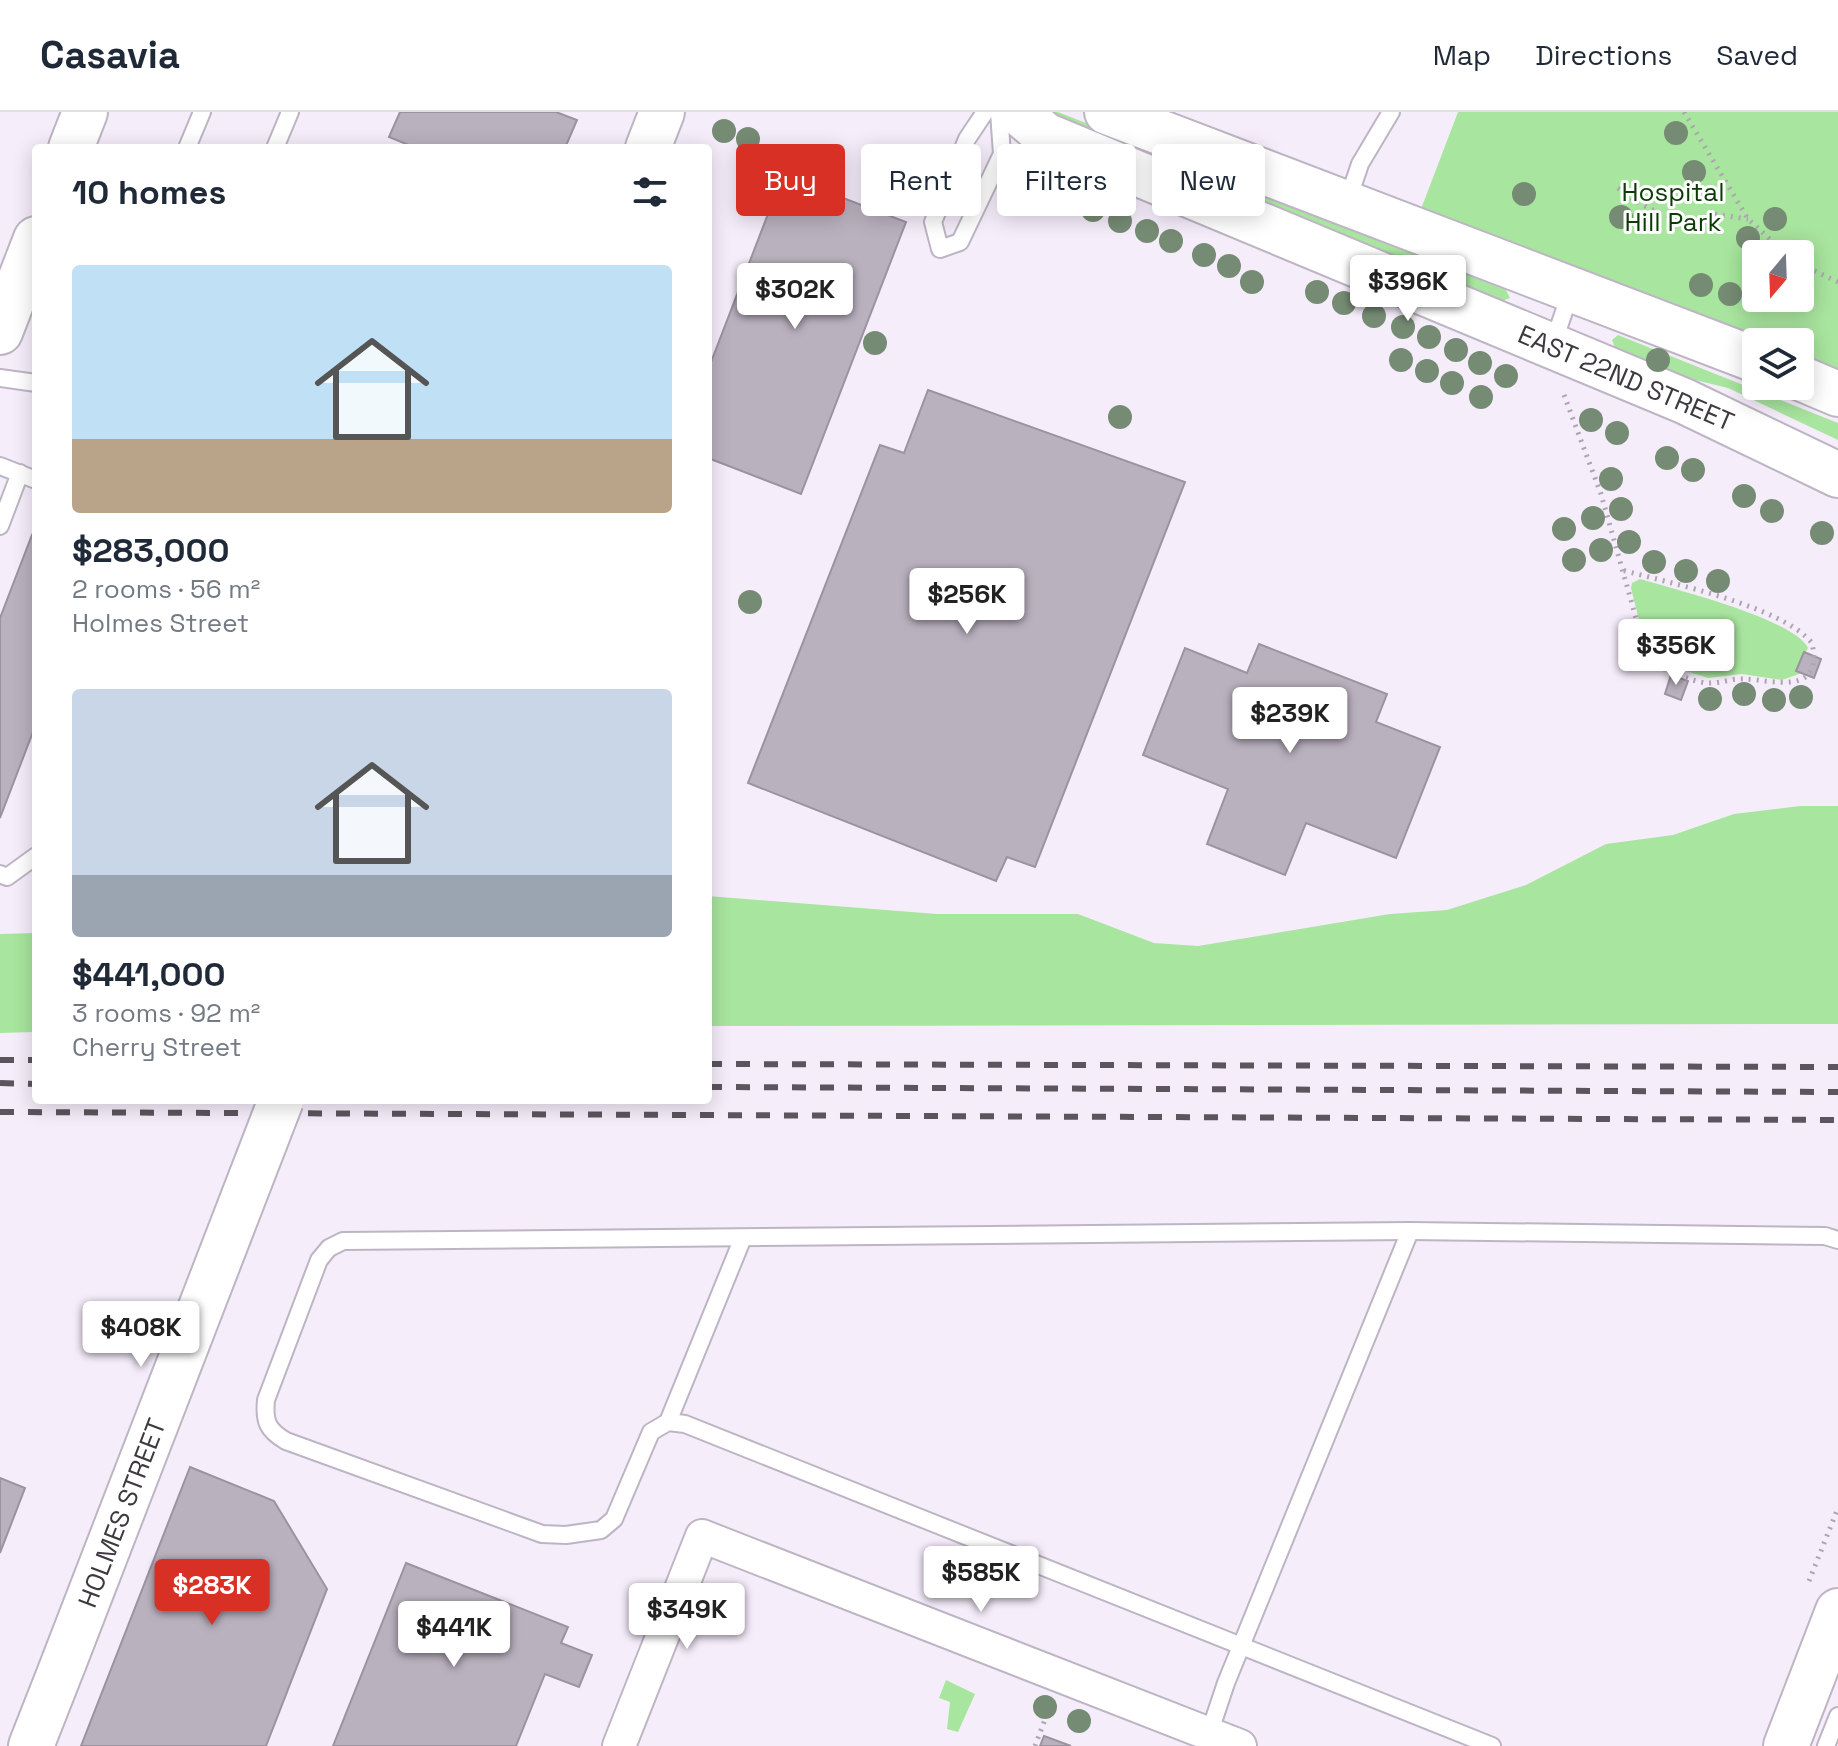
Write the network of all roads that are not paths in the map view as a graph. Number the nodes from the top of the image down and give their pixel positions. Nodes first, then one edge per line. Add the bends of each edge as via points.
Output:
1 (85, 112) edge
2 (202, 112) edge
3 (290, 112) edge
4 (662, 112) edge
5 (985, 112) edge
6 (999, 112) edge
7 (1018, 112) edge
8 (1107, 112) edge
9 (1391, 112) edge
10 (73, 144) edge
11 (189, 144) edge
12 (277, 144) edge
13 (650, 144) edge
14 (1347, 204) junction
15 (32, 249) edge
16 (1571, 290) junction
17 (0, 332) edge
18 (1552, 346) junction
19 (1742, 355) edge
20 (0, 378) edge
21 (32, 382) edge
22 (1814, 384) edge
23 (1838, 394) edge
24 (0, 466) edge
25 (1838, 475) edge
26 (28, 477) edge
27 (0, 526) edge
28 (32, 859) edge
29 (0, 874) edge
30 (279, 1104) edge
31 (1410, 1231) junction
32 (742, 1240) junction
33 (1838, 1240) edge
34 (668, 1422) junction
35 (1838, 1611) edge
36 (1241, 1648) junction
37 (1838, 1716) edge
38 (1207, 1740) edge
39 (31, 1746) edge
40 (619, 1746) edge
41 (1240, 1746) edge
42 (1492, 1746) edge
43 (1786, 1746) edge
44 (1826, 1746) edge

1 - 10 main road
2 - 11 lane
3 - 12 lane
4 - 13 main road
5 - 6 lane via 967,139 933,222 940,249 960,242 990,182 1002,154
7 - 18 main road, EAST 22ND STREET via 1045,135
8 - 14 main road
9 - 14 lane via 1360,164
14 - 16 main road
15 - 17 main road
16 - 18 lane
16 - 19 main road
18 - 25 main road, EAST 22ND STREET via 1684,401
20 - 21 lane
22 - 23 main road
24 - 26 lane
26 - 27 lane
28 - 29 lane via 7,877
30 - 39 main road, HOLMES STREET, bridge
31 - 32 lane
31 - 33 lane
31 - 36 lane
32 - 34 lane
32 - 34 lane via 343,1241 319,1260 266,1400 264,1419 272,1433 286,1441 542,1534 566,1535 601,1530 614,1519 651,1432
34 - 36 lane via 685,1424
35 - 43 main road
36 - 38 lane
36 - 42 lane
37 - 44 lane
38 - 40 street via 702,1536
38 - 41 street

